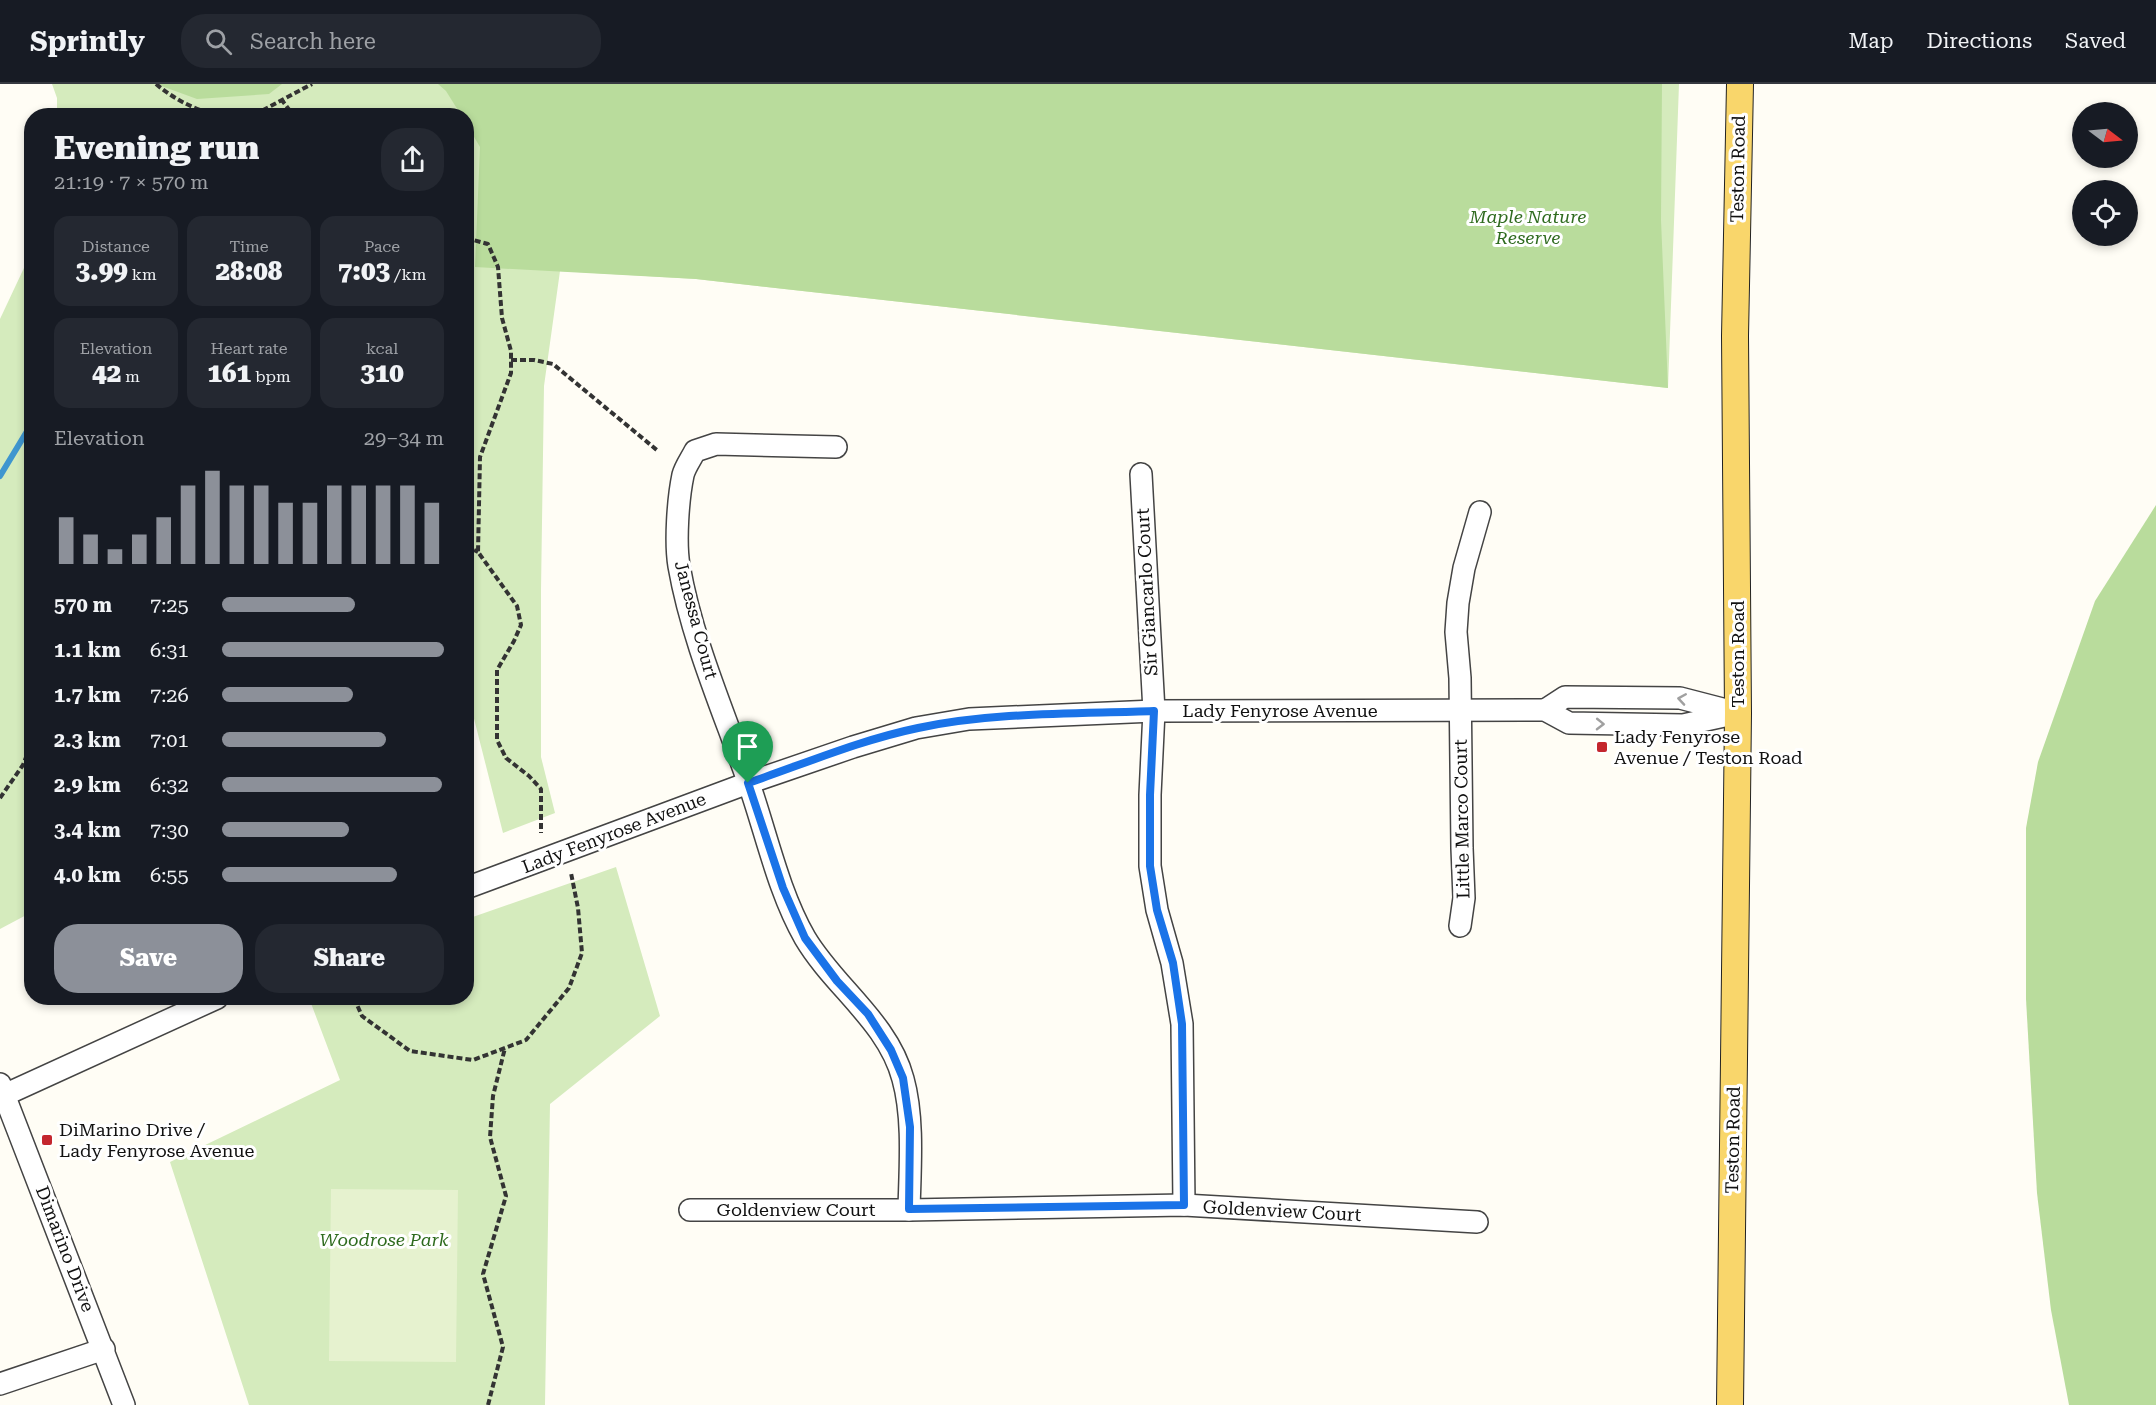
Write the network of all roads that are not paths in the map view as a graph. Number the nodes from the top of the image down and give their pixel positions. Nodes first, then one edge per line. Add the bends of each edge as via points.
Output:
1 (1740, 84) edge
2 (836, 447) dead end
3 (1141, 474) dead end
4 (1480, 512) dead end
5 (1154, 711) junction
6 (1461, 711) junction
7 (1738, 713) junction
8 (748, 783) junction
9 (474, 885) edge
10 (1460, 926) dead end
11 (201, 1005) edge
12 (2, 1092) edge
13 (1184, 1205) junction
14 (909, 1209) junction
15 (690, 1210) dead end
16 (1477, 1222) dead end
17 (104, 1349) junction
18 (0, 1384) edge
19 (124, 1405) edge
20 (1730, 1405) edge

1 - 7 main road, Teston Road via 1735,336
2 - 8 street, Janessa Court via 716,444 695,451 683,473 678,564 714,690
3 - 5 street, Sir Giancarlo Court
4 - 6 street, Little Marco Court via 1458,603
5 - 6 street, Lady Fenyrose Avenue
5 - 8 street, Lady Fenyrose Avenue via 969,719 927,726
5 - 13 street, Sir Giancarlo Court via 1150,866 1157,910 1173,963 1182,1024
6 - 7 street, Lady Fenyrose Avenue via 1545,710 1569,723 1683,725
6 - 10 street, Little Marco Court via 1464,898
7 - 20 main road, Teston Road
8 - 9 street, Lady Fenyrose Avenue
8 - 14 street, Janessa Court via 783,888 805,938 868,1014 903,1078 910,1127
11 - 12 street
12 - 17 street, Dimarino Drive
13 - 14 street, Goldenview Court
13 - 16 street, Goldenview Court
14 - 15 street, Goldenview Court
17 - 18 street
17 - 19 street, Dimarino Drive

